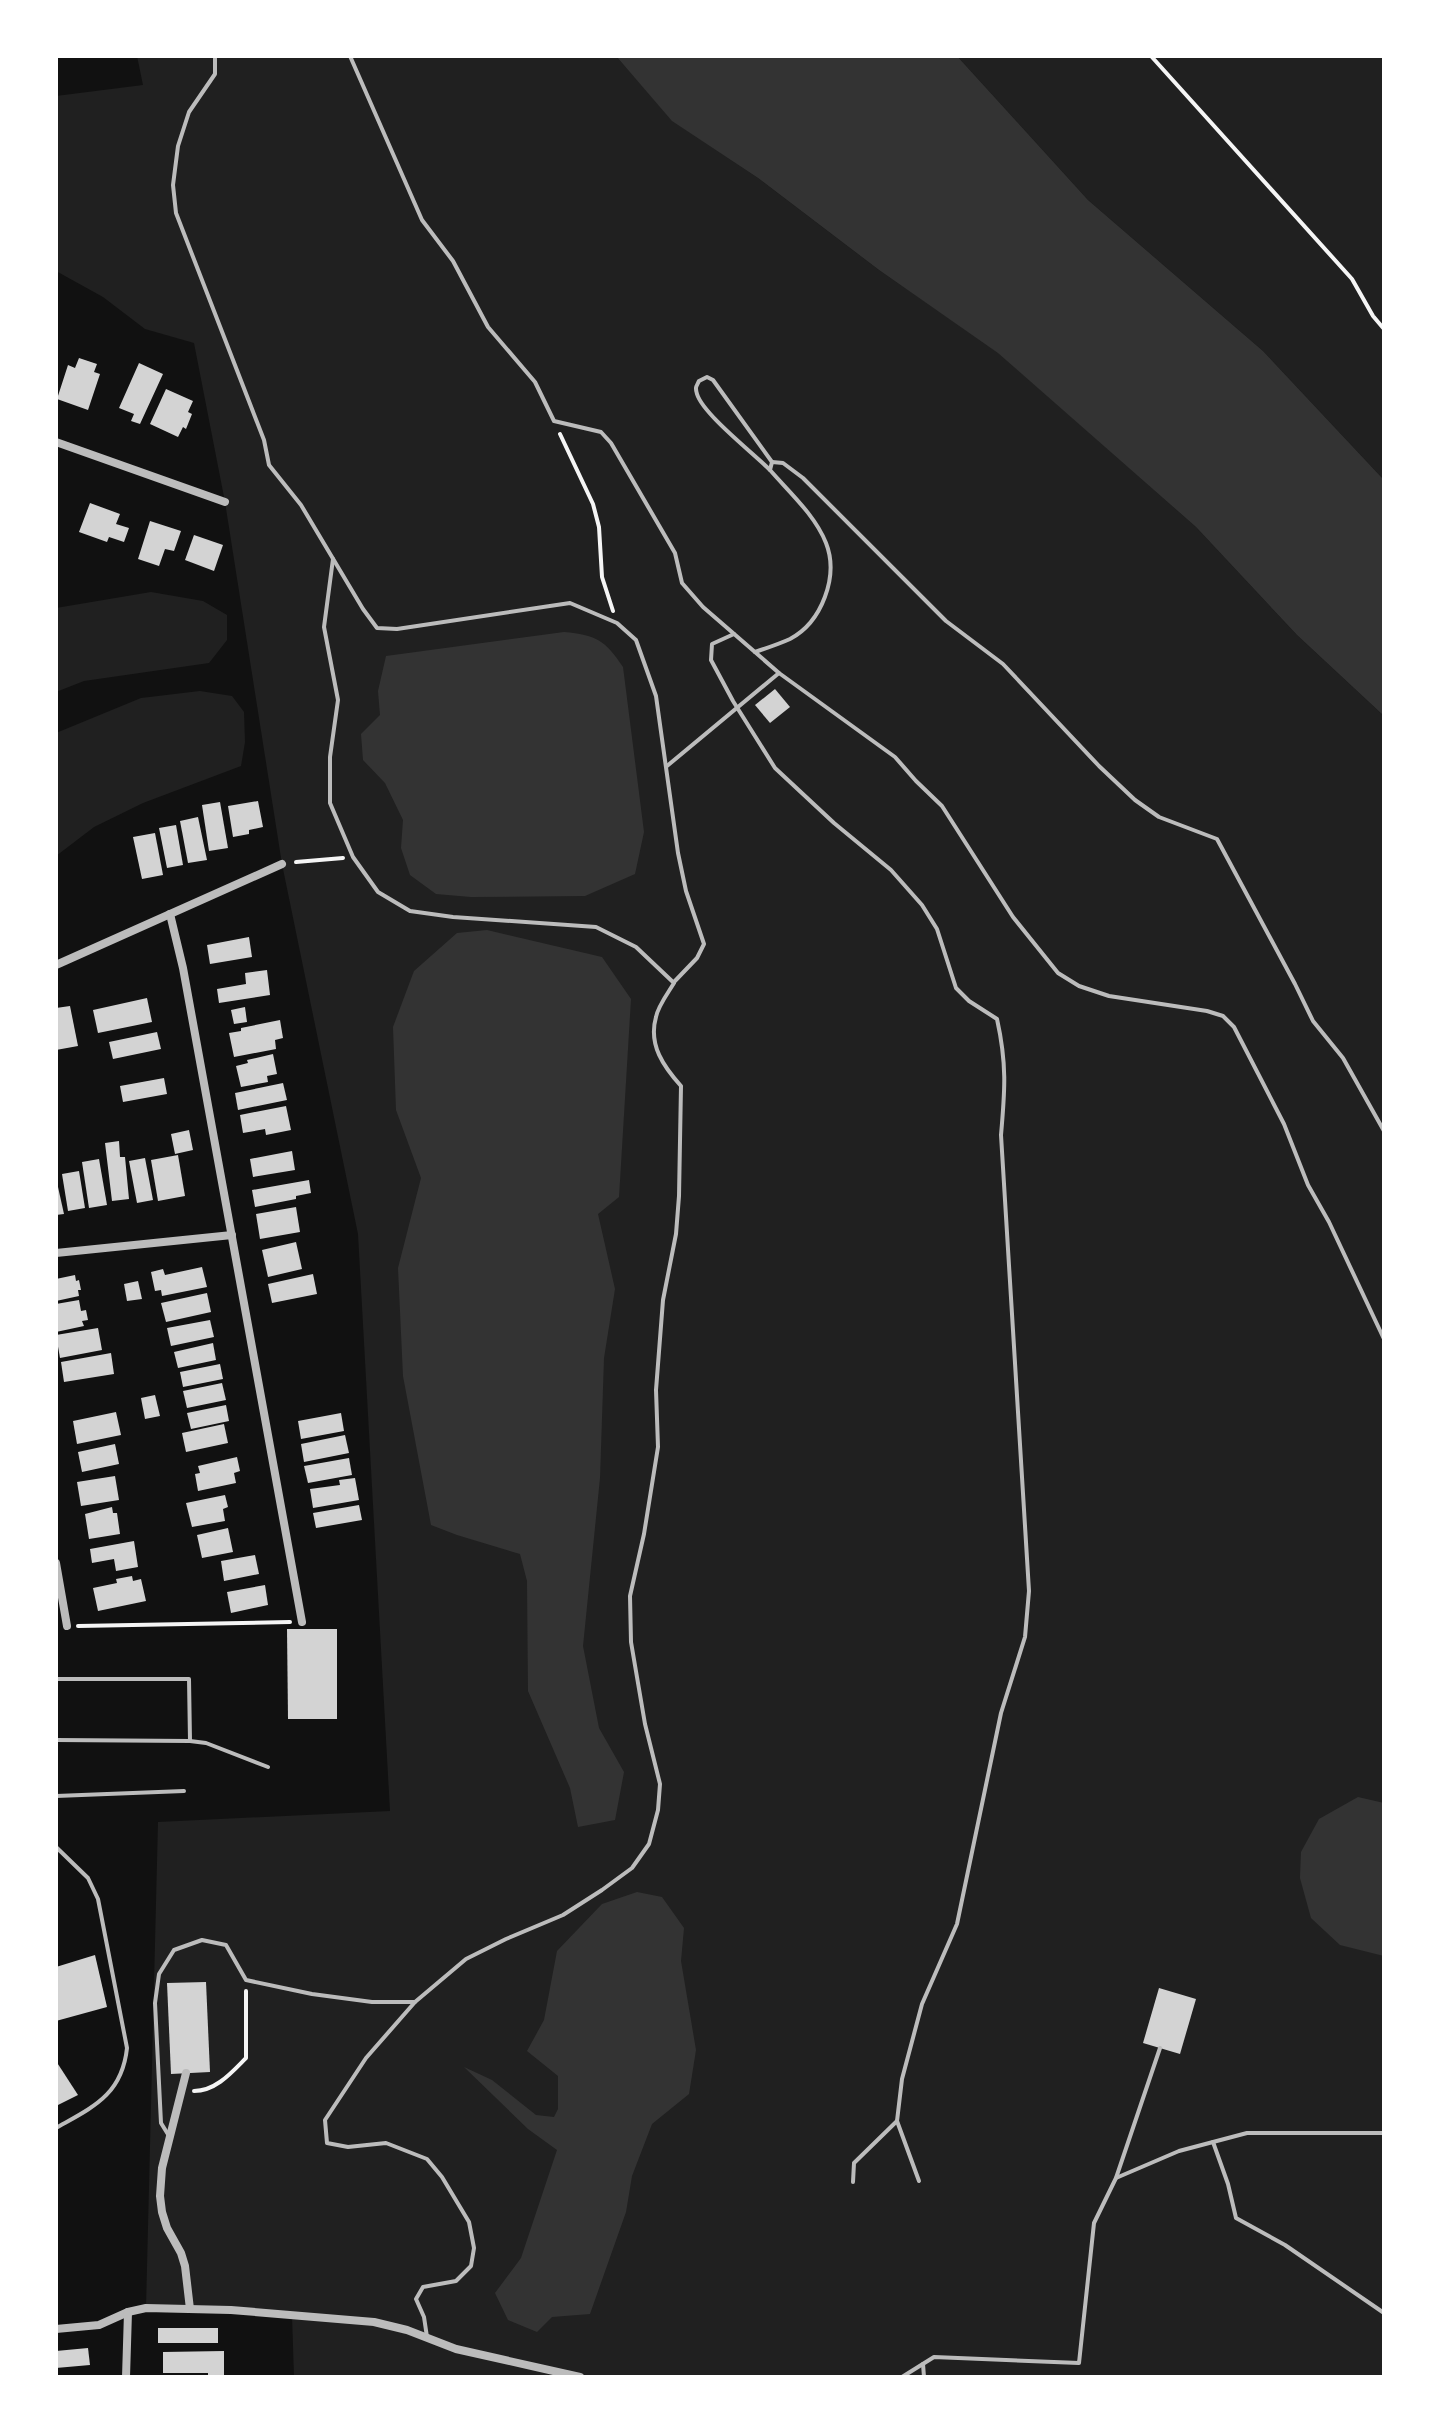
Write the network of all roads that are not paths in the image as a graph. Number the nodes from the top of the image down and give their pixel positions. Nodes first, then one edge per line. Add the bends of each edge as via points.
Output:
1 (215, 56) edge
2 (350, 56) edge
3 (56, 442) edge
4 (772, 462) junction
5 (770, 470) junction
6 (225, 502) dead end
7 (333, 559) junction
8 (734, 634) junction
9 (755, 652) junction
10 (779, 673) junction
11 (738, 708) junction
12 (667, 766) junction
13 (282, 864) road end
14 (170, 914) junction
15 (56, 965) edge
16 (674, 983) junction
17 (1384, 1131) edge
18 (232, 1235) junction
19 (56, 1253) edge
20 (1384, 1339) edge
21 (56, 1563) edge
22 (302, 1622) dead end
23 (67, 1626) road end
24 (56, 1679) edge
25 (56, 1740) edge
26 (190, 1741) junction
27 (268, 1767) dead end
28 (184, 1791) dead end
29 (56, 1796) edge
30 (56, 1847) edge
31 (415, 2002) junction
32 (1160, 2048) dead end
33 (186, 2073) dead end
34 (897, 2121) junction
35 (56, 2128) edge
36 (1384, 2133) edge
37 (171, 2139) junction
38 (1213, 2142) junction
39 (1116, 2178) junction
40 (919, 2181) dead end
41 (853, 2182) dead end
42 (190, 2309) junction
43 (128, 2312) junction
44 (1384, 2313) edge
45 (56, 2329) edge
46 (427, 2337) junction
47 (923, 2364) junction
48 (126, 2377) edge
49 (580, 2377) edge
50 (902, 2377) edge
51 (924, 2377) edge

1 - 7 lane via 215,74 189,112 178,146 176,213 269,465
2 - 8 lane via 422,220 453,261 488,327 535,382 554,421 601,432 611,443 675,553 682,583
3 - 6 street
4 - 5 lane
4 - 5 lane via 713,380 699,381 697,395 706,409
4 - 17 lane via 783,463 803,478 946,621 1003,664 1135,800 1159,817 1217,839 1313,1021 1343,1058
5 - 9 lane via 814,522 832,569 817,616 792,638
7 - 12 lane via 377,628 570,603 617,623 636,640 656,696
7 - 16 lane via 324,627 338,700 330,803 353,857 378,892 410,911 596,927 636,947
8 - 9 lane
8 - 11 lane via 712,644 711,660
9 - 10 lane
10 - 11 lane
10 - 20 lane via 895,757 942,806 1013,917 1058,973 1109,996 1207,1011 1234,1027
11 - 12 lane
11 - 34 lane via 775,768 891,870 922,905 937,929 956,988 997,1019 1003,1049 1001,1135 1029,1591 1025,1637 1001,1713 957,1924 922,2004
12 - 16 lane via 678,853 704,944
13 - 14 street
14 - 15 street
14 - 18 street
16 - 31 lane via 656,1017 654,1043 681,1086 679,1196 663,1300 658,1447 630,1596 631,1642 660,1784 658,1810 649,1844 632,1868 563,1915 466,1959
18 - 19 street
18 - 22 street
21 - 23 street
24 - 26 lane via 189,1679
25 - 26 lane
26 - 27 lane
28 - 29 lane
30 - 35 lane via 88,1878 98,1899 127,2048 120,2080 107,2095
31 - 37 lane via 372,2002 246,1980 226,1945 202,1940 174,1950 159,1974 155,2003 161,2123
31 - 46 lane via 366,2058 325,2120 327,2143 386,2143 427,2159 469,2222 471,2266 456,2281 423,2287 416,2299
32 - 39 lane
33 - 37 street
34 - 40 lane
34 - 41 lane via 854,2163
36 - 38 lane via 1247,2133
37 - 42 street via 160,2196 167,2228 185,2266
38 - 39 lane
38 - 44 lane via 1236,2218
39 - 47 lane via 1094,2223 1079,2363 934,2357
42 - 43 street
42 - 46 street via 374,2322
43 - 45 street via 99,2325
43 - 48 street
46 - 49 street via 456,2349
47 - 50 lane
47 - 51 lane

